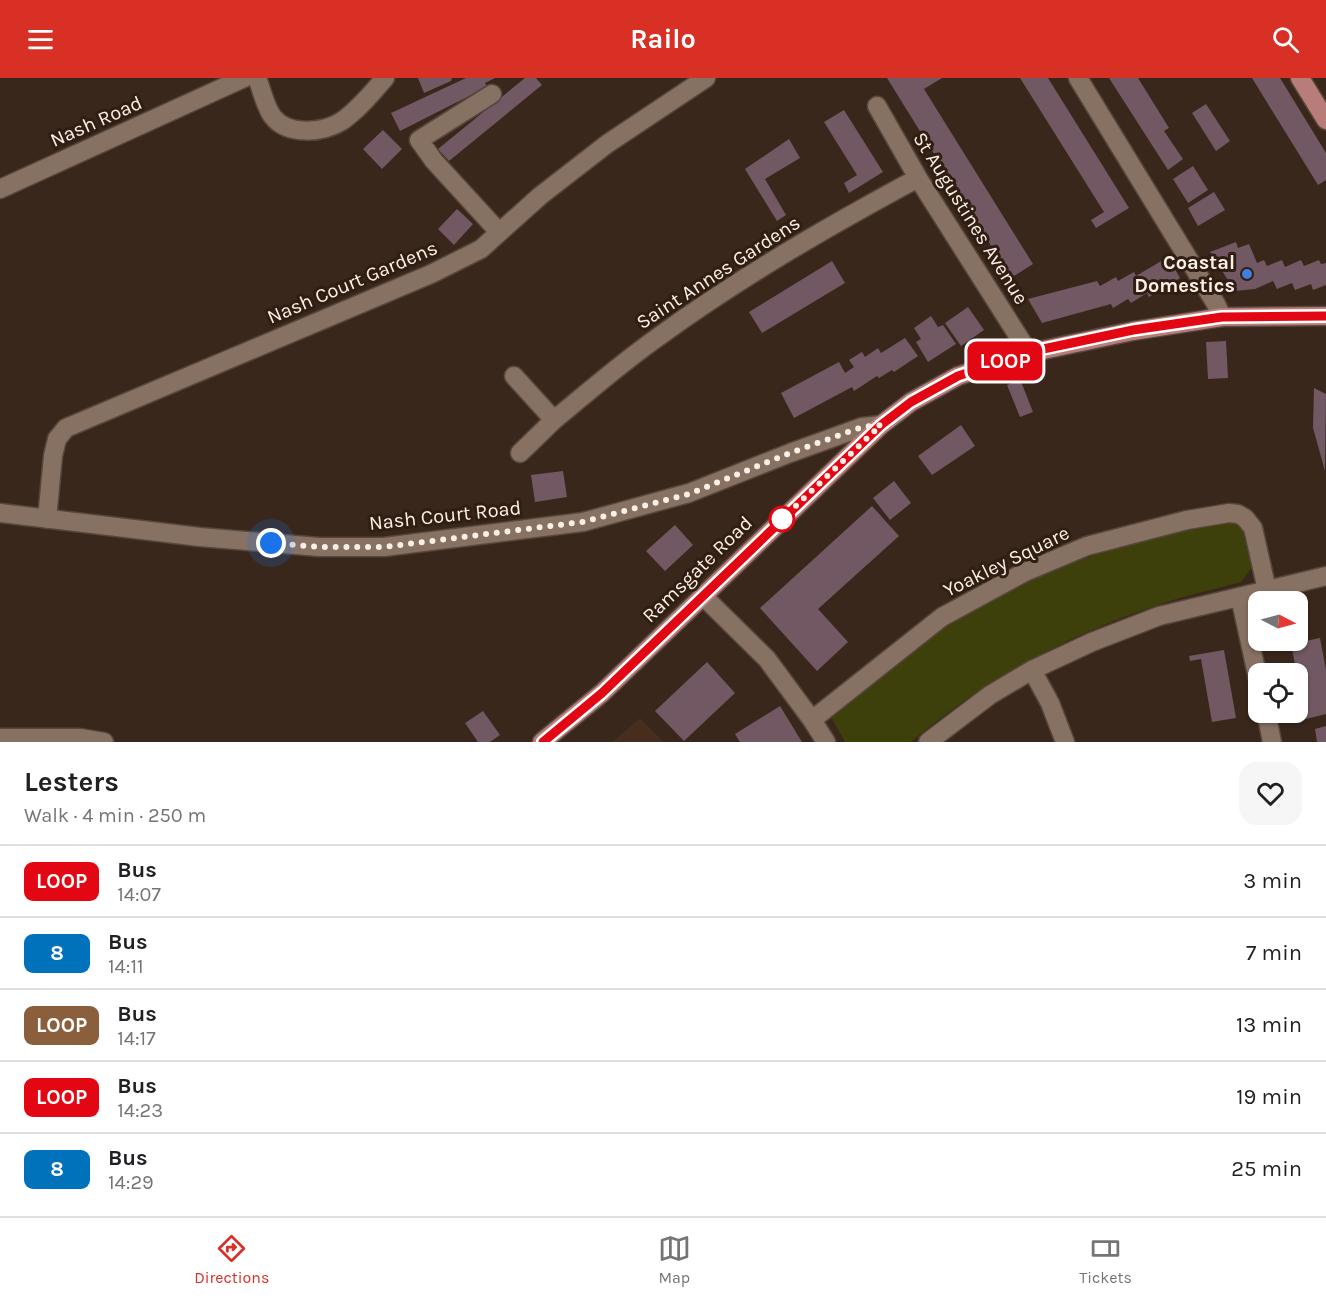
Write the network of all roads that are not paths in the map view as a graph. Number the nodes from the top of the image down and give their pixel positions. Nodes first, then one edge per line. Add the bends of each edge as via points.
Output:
1 (244, 78) edge
2 (257, 78) edge
3 (385, 78) edge
4 (706, 78) edge
5 (1078, 78) edge
6 (1300, 78) edge
7 (492, 94) dead end
8 (877, 106) dead end
9 (1326, 120) edge
10 (918, 178) junction
11 (0, 189) edge
12 (499, 232) junction
13 (1326, 316) edge
14 (1222, 317) junction
15 (1029, 352) junction
16 (514, 376) dead end
17 (554, 420) junction
18 (881, 425) junction
19 (520, 453) dead end
20 (0, 513) edge
21 (47, 519) junction
22 (1326, 576) edge
23 (1267, 590) junction
24 (702, 595) junction
25 (1240, 597) junction
26 (1254, 663) edge
27 (1032, 670) junction
28 (812, 720) junction
29 (1268, 723) edge
30 (0, 738) edge
31 (104, 742) edge
32 (543, 742) edge
33 (826, 742) edge
34 (928, 742) edge
35 (1065, 742) edge
36 (1272, 742) edge

1 - 11 street, Nash Road
2 - 3 street via 273,117 296,130 320,129 341,122
4 - 12 street, Nash Court Gardens via 607,144
5 - 14 street
6 - 9 main road
7 - 12 street via 419,140
8 - 10 street, St Augustines Avenue
10 - 15 street, St Augustines Avenue
10 - 17 street, Saint Annes Gardens via 725,291 653,340
12 - 21 street, Nash Court Gardens via 481,249 430,274 66,428 57,439 53,456
13 - 14 main road, Ramsgate Road
14 - 15 main road, Ramsgate Road via 1133,330
15 - 18 main road, Ramsgate Road via 958,376 911,402
16 - 17 street
17 - 19 street, Saint Annes Gardens
18 - 21 street, Nash Court Road via 862,427 689,494 582,522 384,547 319,547
18 - 24 main road, Ramsgate Road
20 - 21 street, Nash Court Road
22 - 23 street
23 - 25 street
23 - 28 street, Yoakley Square via 1253,528 1238,514 1187,520 1087,546 1025,572 942,617
24 - 28 street via 767,659
24 - 32 main road, Ramsgate Road via 602,693
25 - 26 street
25 - 27 street via 1159,616
27 - 34 street via 990,695
27 - 35 street
28 - 33 street
29 - 36 street
30 - 31 street via 80,738

